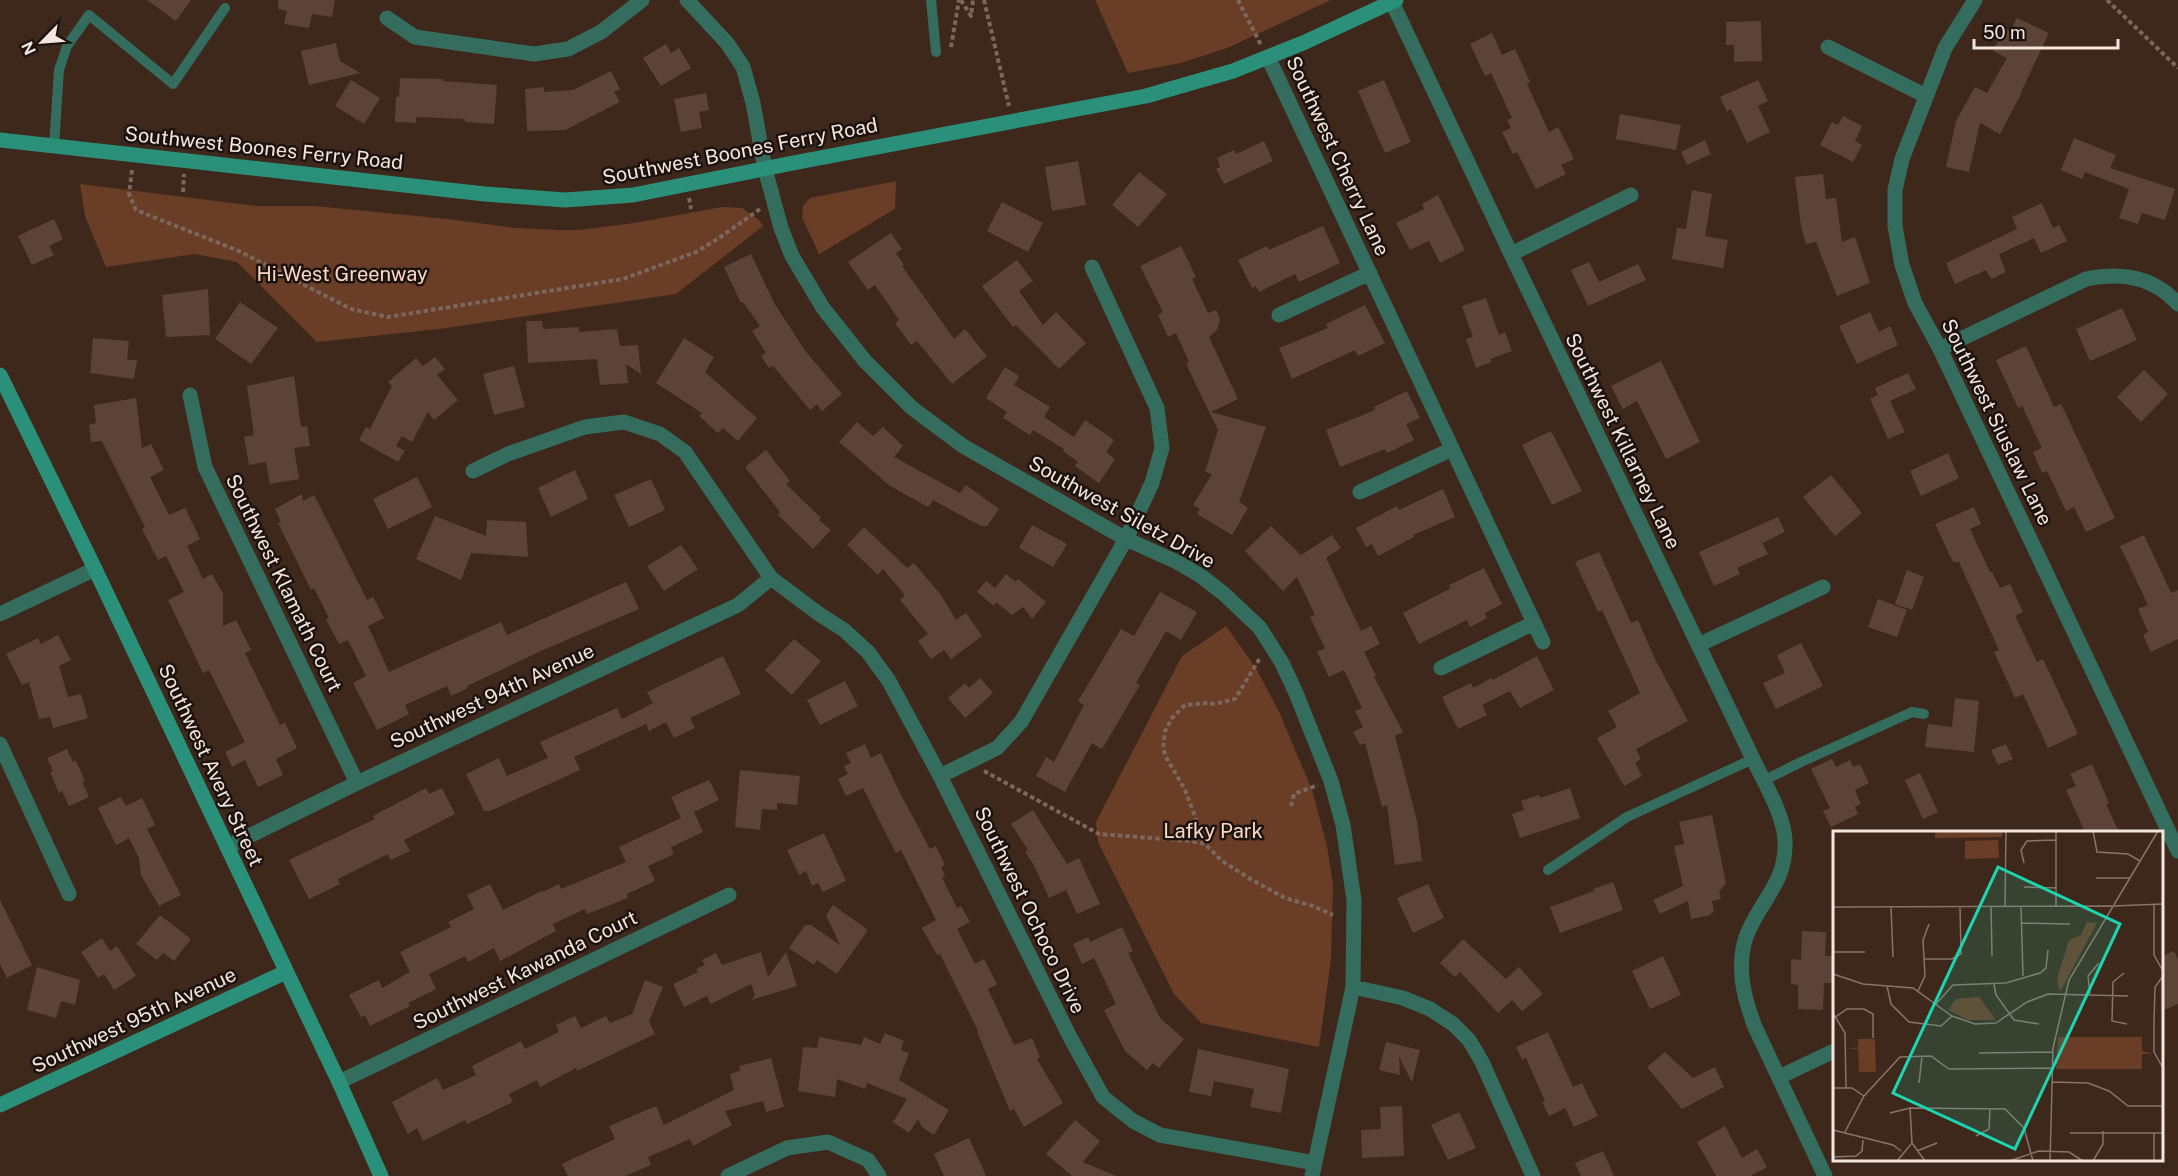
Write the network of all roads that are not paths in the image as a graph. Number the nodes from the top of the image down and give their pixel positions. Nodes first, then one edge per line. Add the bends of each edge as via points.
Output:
1 (642, 0) edge
2 (687, 0) edge
3 (931, 0) edge
4 (1975, 0) edge
5 (1394, 1) edge
6 (225, 8) dead end
7 (387, 18) dead end
8 (1828, 47) dead end
9 (936, 52) dead end
10 (1268, 57) junction
11 (1926, 96) junction
12 (0, 140) edge
13 (54, 146) junction
14 (765, 169) junction
15 (1631, 195) dead end
16 (1511, 254) junction
17 (1092, 267) dead end
18 (1370, 273) junction
19 (2178, 304) edge
20 (1279, 315) dead end
21 (1940, 349) junction
22 (0, 375) edge
23 (190, 395) dead end
24 (1452, 449) junction
25 (473, 471) dead end
26 (1360, 492) dead end
27 (1126, 539) junction
28 (95, 568) junction
29 (771, 578) junction
30 (1822, 587) dead end
31 (0, 614) edge
32 (1534, 623) junction
33 (1543, 642) dead end
34 (1698, 645) junction
35 (1441, 668) dead end
36 (1924, 714) dead end
37 (0, 744) edge
38 (1753, 759) junction
39 (940, 776) junction
40 (1764, 782) junction
41 (357, 783) junction
42 (227, 847) junction
43 (2178, 851) edge
44 (1548, 870) dead end
45 (69, 894) dead end
46 (729, 895) dead end
47 (286, 972) junction
48 (1353, 987) junction
49 (1833, 1051) edge
50 (1779, 1077) junction
51 (339, 1082) junction
52 (0, 1105) edge
53 (1313, 1170) edge
54 (381, 1176) edge
55 (728, 1176) edge
56 (879, 1176) edge
57 (1533, 1176) edge
58 (1825, 1176) edge

1 - 7 street via 601,32 568,49 534,54 415,37
2 - 14 street, Southwest Siletz Drive via 727,43 743,67
3 - 9 lane
4 - 11 street, Southwest Siuslaw Lane via 1945,48
5 - 10 main road, Southwest Boones Ferry Road
5 - 16 street, Southwest Killarney Lane
6 - 13 lane via 173,84 89,15 67,46 59,70
8 - 11 street
10 - 14 main road, Southwest Boones Ferry Road via 1156,93
10 - 18 street, Southwest Cherry Lane
11 - 21 street, Southwest Siuslaw Lane via 1902,159 1895,190 1895,226 1902,265 1915,303
12 - 13 main road, Southwest Boones Ferry Road
13 - 14 main road, Southwest Boones Ferry Road via 565,200 633,195
14 - 27 street, Southwest Siletz Drive via 792,256 823,308 865,361 912,408 963,446
15 - 16 street
16 - 34 street, Southwest Killarney Lane
17 - 27 street via 1157,408 1162,448 1152,483
18 - 20 street, Southwest Cherry Lane
18 - 24 street, Southwest Cherry Lane
19 - 21 street via 2145,282 2126,276 2086,279
21 - 43 street, Southwest Siuslaw Lane
22 - 28 main road, Southwest Avery Street
23 - 41 street, Southwest Klamath Court via 205,466
24 - 26 street
24 - 32 street, Southwest Cherry Lane
25 - 29 street, Southwest Ochoco Drive via 585,426 624,422 660,434 684,452
27 - 39 street via 1021,722 997,748
27 - 48 street, Southwest Siletz Drive via 1201,576 1249,616 1282,663 1331,781 1343,825 1354,900
28 - 31 street
28 - 42 main road, Southwest Avery Street
29 - 39 street, Southwest Ochoco Drive via 868,652 889,681
29 - 41 street, Southwest 94th Avenue via 738,604
30 - 34 street
32 - 33 street, Southwest Cherry Lane
32 - 35 street
34 - 38 street, Southwest Killarney Lane
36 - 40 lane via 1912,712
37 - 45 street
38 - 40 street, Southwest Killarney Lane
38 - 44 lane via 1627,817
39 - 53 street, Southwest Ochoco Drive via 1103,1097 1133,1121 1160,1134
40 - 50 street, Southwest Killarney Lane via 1780,820 1784,857 1778,882 1747,936 1741,979 1755,1027
41 - 42 street, Southwest 94th Avenue
42 - 47 main road, Southwest Avery Street
46 - 51 street, Southwest Kawanda Court
47 - 51 main road, Southwest Avery Street
47 - 52 main road, Southwest 95th Avenue
48 - 53 street, Southwest Siletz Drive
48 - 57 street via 1404,998 1430,1009 1469,1040
49 - 50 street
50 - 58 street, Southwest Killarney Lane
51 - 54 main road, Southwest Avery Street
55 - 56 street via 787,1148 828,1142 868,1160

